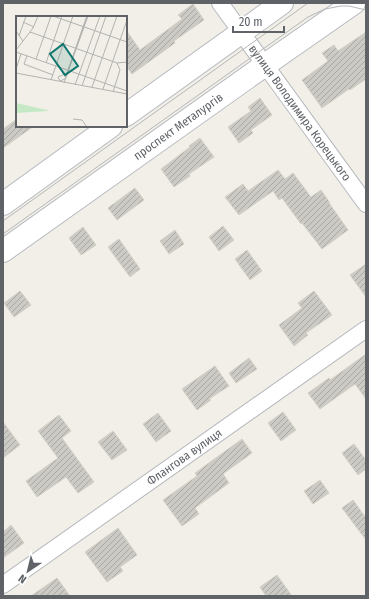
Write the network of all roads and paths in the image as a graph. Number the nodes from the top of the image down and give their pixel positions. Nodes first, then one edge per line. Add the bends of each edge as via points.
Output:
1 (220, 3) edge
2 (282, 3) edge
3 (354, 3) edge
4 (241, 33) junction
5 (265, 65) junction
6 (127, 114) edge
7 (110, 127) edge
8 (3, 204) edge
9 (366, 204) edge
10 (3, 251) edge
11 (366, 329) edge
12 (3, 585) edge

1 - 4 street, вулиця Володимира Корецького
2 - 4 main road
3 - 5 main road, проспект Металургів
4 - 5 street, вулиця Володимира Корецького
4 - 6 main road
5 - 9 street, вулиця Володимира Корецького
5 - 10 main road, проспект Металургів
7 - 8 main road
11 - 12 street, Флангова вулиця

